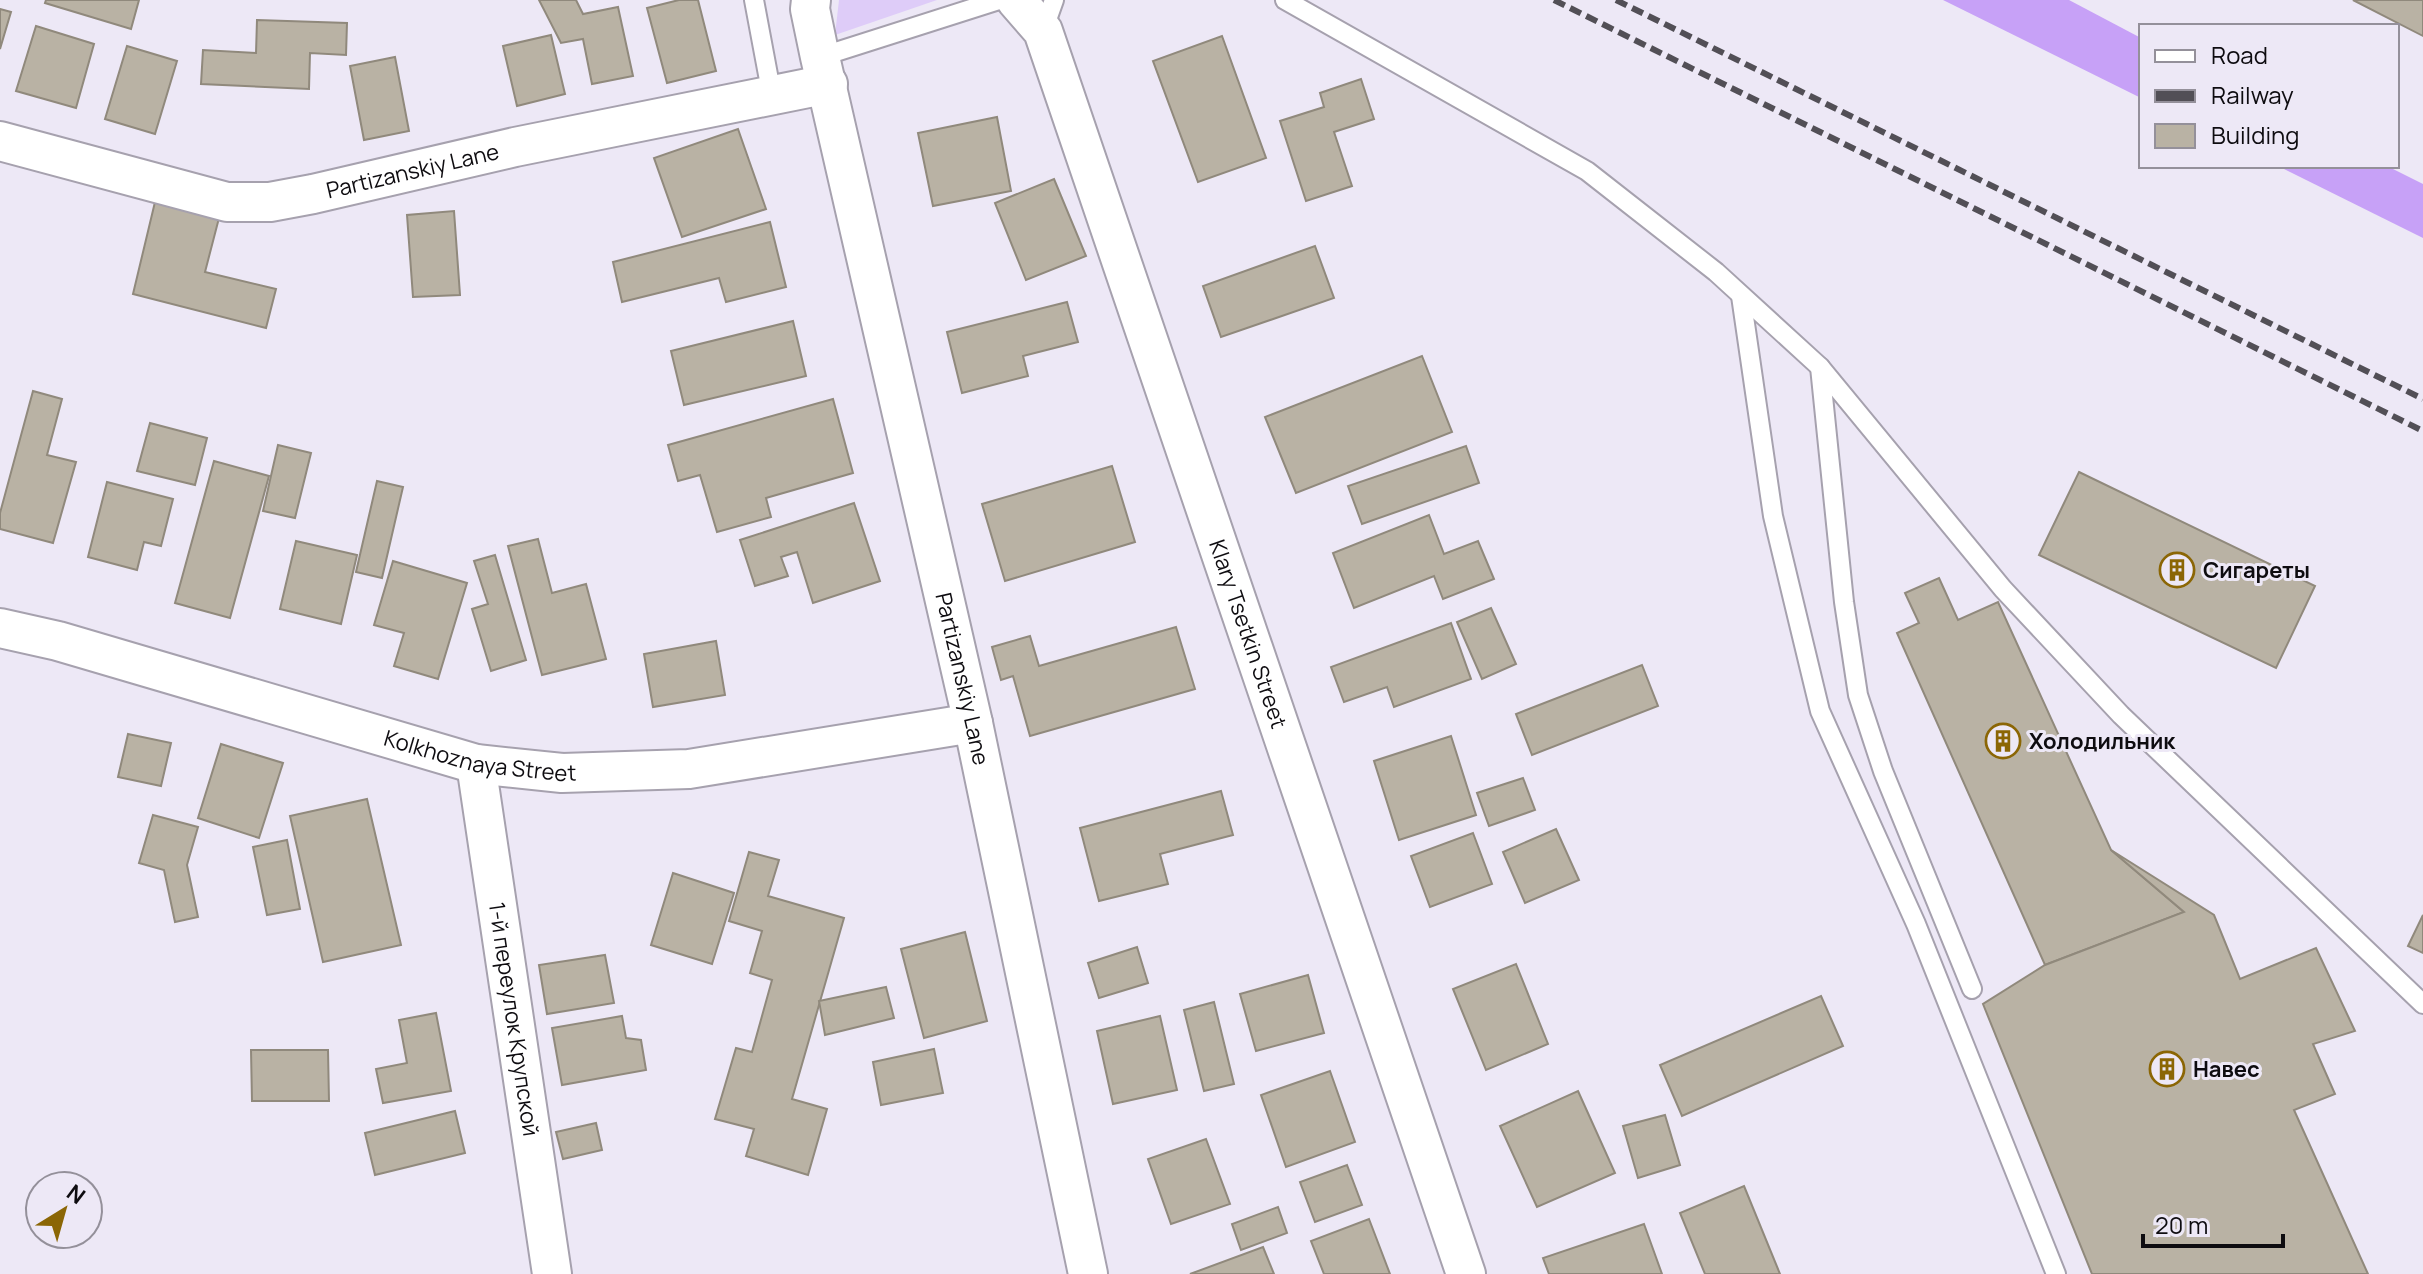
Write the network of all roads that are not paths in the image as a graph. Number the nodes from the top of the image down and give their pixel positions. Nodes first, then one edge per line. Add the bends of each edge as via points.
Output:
1 (754, 0) edge
2 (811, 0) edge
3 (999, 0) edge
4 (1016, 0) edge
5 (1285, 0) edge
6 (1048, 15) edge
7 (824, 70) junction
8 (772, 96) junction
9 (0, 141) edge
10 (1741, 296) junction
11 (1820, 367) junction
12 (0, 628) edge
13 (973, 723) junction
14 (476, 764) junction
15 (1972, 989) dead end
16 (2423, 1004) edge
17 (552, 1274) edge
18 (1088, 1274) edge
19 (1466, 1274) edge
20 (2056, 1274) edge

1 - 8 lane
2 - 7 street, Partizanskiy Lane
3 - 7 lane
4 - 6 street, Klary Tsetkin Street
5 - 10 lane via 1587,171
6 - 19 street, Klary Tsetkin Street
7 - 8 street, Partizanskiy Lane
7 - 13 street, Partizanskiy Lane
8 - 9 street, Partizanskiy Lane via 270,202 227,202
10 - 11 lane
10 - 20 lane via 1773,516 1820,711 1916,924
11 - 15 lane via 1858,695 1883,771
11 - 16 lane via 2003,589 2121,715
12 - 14 street, Kolkhoznaya Street
13 - 14 street, Kolkhoznaya Street via 689,769 562,773
13 - 18 street, Partizanskiy Lane
14 - 17 street, 1-й переулок Крупской

